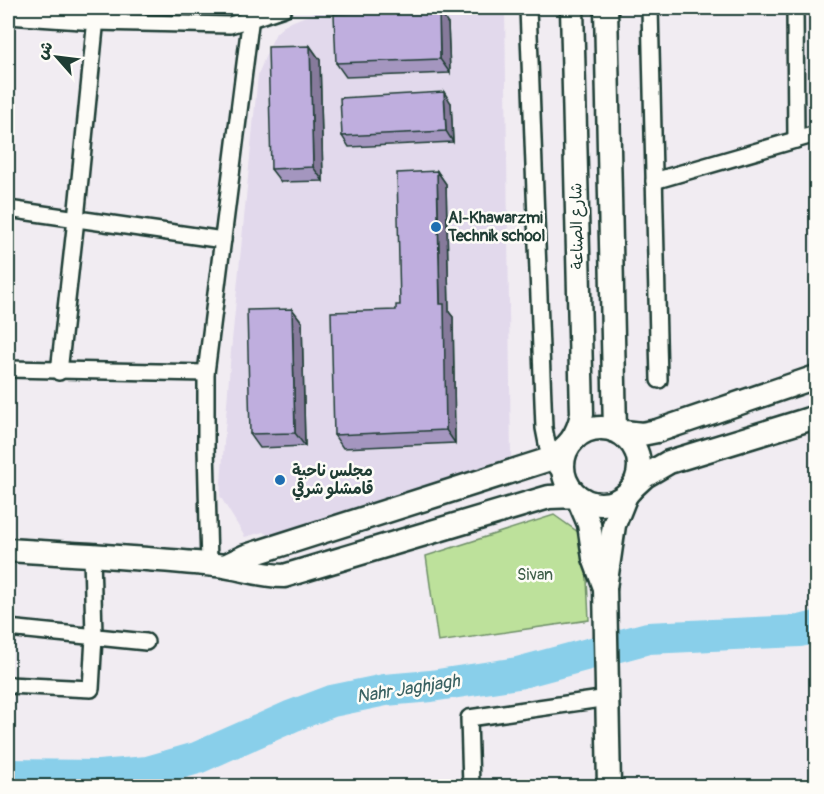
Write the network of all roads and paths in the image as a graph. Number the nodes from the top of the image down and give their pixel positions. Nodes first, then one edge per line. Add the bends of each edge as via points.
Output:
1 (284, 8) edge
2 (528, 8) edge
3 (572, 8) edge
4 (606, 8) edge
5 (650, 8) edge
6 (795, 8) edge
7 (251, 14) edge
8 (96, 15) edge
9 (8, 16) edge
10 (816, 134) edge
11 (796, 140) junction
12 (654, 181) junction
13 (8, 209) edge
14 (76, 219) junction
15 (223, 240) junction
16 (8, 369) edge
17 (59, 372) junction
18 (206, 373) junction
19 (816, 377) edge
20 (659, 380) dead end
21 (816, 417) edge
22 (615, 431) junction
23 (572, 442) junction
24 (557, 467) junction
25 (628, 493) junction
26 (577, 496) junction
27 (8, 550) edge
28 (92, 554) junction
29 (217, 565) junction
30 (605, 588) junction
31 (8, 628) edge
32 (94, 637) junction
33 (146, 642) dead end
34 (8, 685) edge
35 (608, 691) junction
36 (471, 786) edge
37 (609, 786) edge

1 - 7 street
2 - 24 street via 544,428
3 - 23 street, شارع الصناعة via 582,414
4 - 22 street
5 - 12 street
6 - 11 street
7 - 8 street via 230,25
7 - 15 street
8 - 9 street
8 - 14 street
10 - 11 street
11 - 12 street
12 - 20 street
13 - 14 street
14 - 15 street
14 - 17 street
15 - 18 street
16 - 17 street
17 - 18 street
18 - 29 street via 206,447
19 - 22 street via 657,431
21 - 25 street via 669,462 645,476
22 - 23 street via 592,430
22 - 25 street via 630,441 638,457 638,475
23 - 24 street
24 - 26 street
24 - 29 street
25 - 26 street via 605,504 593,504
25 - 30 street via 614,525
26 - 29 street via 549,497 284,576 265,576
26 - 30 street via 589,524 594,558
27 - 28 street
28 - 29 street
28 - 32 street
30 - 35 street
31 - 32 street
32 - 33 street
32 - 34 street via 91,689
35 - 36 street via 469,717
35 - 37 street

